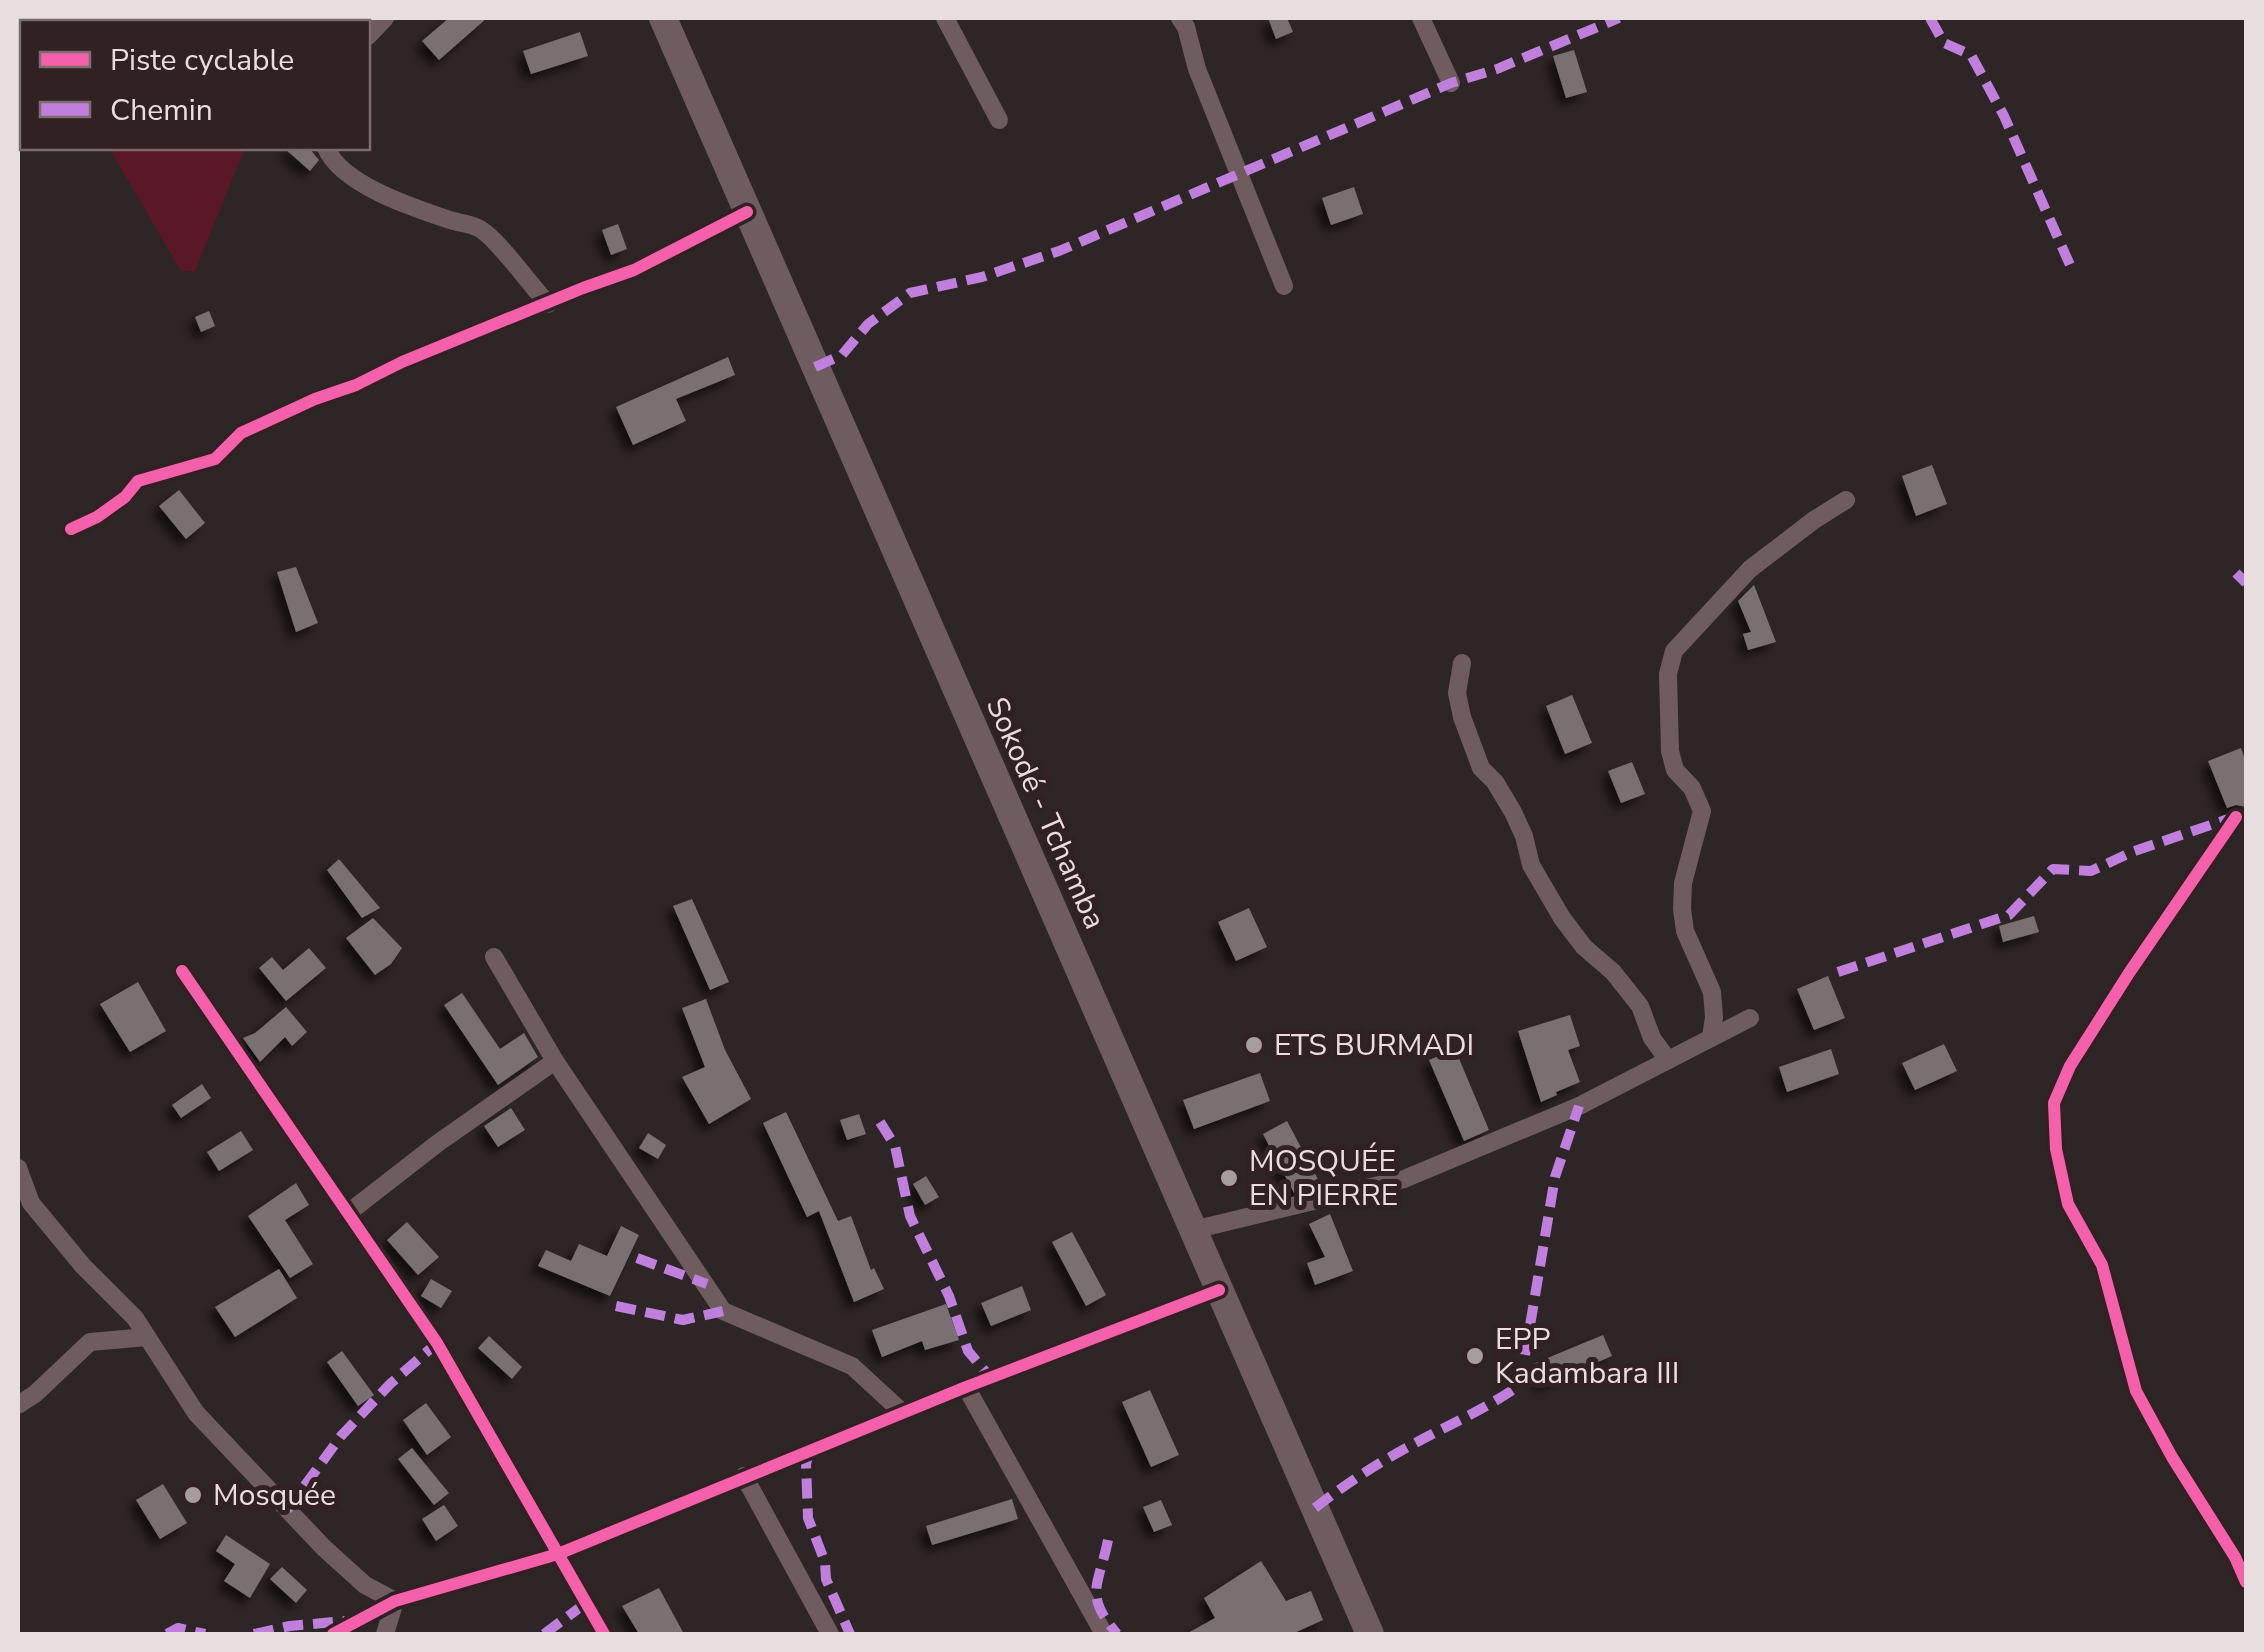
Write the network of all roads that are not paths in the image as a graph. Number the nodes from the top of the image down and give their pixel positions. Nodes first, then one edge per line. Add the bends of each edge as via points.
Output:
1 (662, 18) edge
2 (945, 18) edge
3 (1180, 18) edge
4 (1421, 18) edge
5 (1451, 83) dead end
6 (1000, 120) dead end
7 (327, 150) edge
8 (748, 212) junction
9 (1284, 286) dead end
10 (548, 304) junction
11 (1846, 500) dead end
12 (70, 529) dead end
13 (1462, 663) dead end
14 (2236, 816) dead end
15 (494, 957) dead end
16 (182, 972) dead end
17 (1750, 1018) dead end
18 (1712, 1038) junction
19 (1668, 1060) junction
20 (555, 1061) junction
21 (18, 1168) edge
22 (24, 1201) edge
23 (348, 1213) junction
24 (1194, 1230) junction
25 (1219, 1290) junction
26 (147, 1337) junction
27 (966, 1387) junction
28 (18, 1405) edge
29 (902, 1412) junction
30 (744, 1476) junction
31 (558, 1554) junction
32 (2246, 1582) edge
33 (395, 1600) junction
34 (333, 1634) edge
35 (385, 1634) edge
36 (604, 1634) edge
37 (830, 1634) edge
38 (1104, 1634) edge
39 (1370, 1634) edge

1 - 8 main road, Sokodé - Tchamba
2 - 6 street
3 - 9 street
4 - 5 street
7 - 10 street via 371,188 481,229
8 - 10 street via 634,270
8 - 24 main road, Sokodé - Tchamba
10 - 12 street via 315,399 242,433 215,459 138,481 97,517
11 - 18 street via 1750,569 1674,651 1668,674 1670,751 1702,812 1682,908 1685,932 1712,992
13 - 19 street via 1457,692 1481,768 1513,812 1562,918 1640,1006
14 - 32 street via 2128,973 2054,1103 2068,1204 2102,1265 2136,1390
15 - 20 street
16 - 23 street
17 - 18 street
18 - 19 street
19 - 24 street via 1579,1106 1404,1179
20 - 23 street
20 - 29 street via 722,1311 852,1366
21 - 22 street
22 - 26 street
23 - 31 street via 437,1343
24 - 25 main road, Sokodé - Tchamba
25 - 27 street
25 - 39 main road, Sokodé - Tchamba
26 - 28 street via 90,1342
26 - 33 street via 222,1441 324,1548 365,1585
27 - 29 street
27 - 38 street
29 - 30 street
30 - 31 street
30 - 37 street
31 - 33 street
31 - 36 street
33 - 34 street
33 - 35 street

